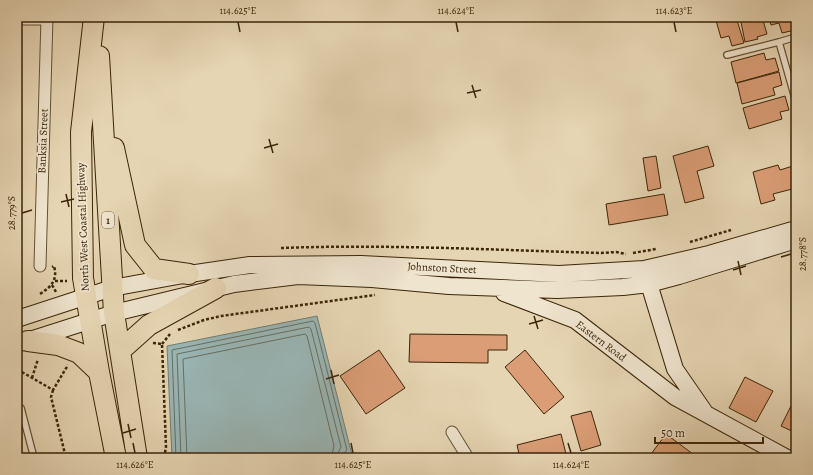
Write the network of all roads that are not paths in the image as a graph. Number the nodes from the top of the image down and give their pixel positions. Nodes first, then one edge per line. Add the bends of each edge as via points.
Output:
1 (94, 17) edge
2 (98, 17) edge
3 (47, 18) edge
4 (17, 19) edge
5 (796, 37) edge
6 (780, 42) junction
7 (727, 55) dead end
8 (101, 90) junction
9 (796, 102) edge
10 (796, 228) edge
11 (796, 240) edge
12 (40, 266) dead end
13 (189, 274) junction
14 (647, 276) junction
15 (486, 287) junction
16 (112, 288) junction
17 (216, 288) junction
18 (85, 297) junction
19 (114, 313) junction
20 (17, 320) edge
21 (90, 322) junction
22 (28, 347) edge
23 (121, 350) junction
24 (99, 372) junction
25 (17, 406) edge
26 (707, 414) junction
27 (452, 432) dead end
28 (34, 458) edge
29 (116, 458) edge
30 (138, 458) edge
31 (468, 458) edge
32 (787, 458) edge

1 - 18 highway, North West Coastal Highway via 81,132
2 - 8 highway, 1
3 - 4 street
3 - 12 street, Banksia Street
5 - 6 lane
6 - 7 lane
6 - 9 lane
8 - 13 highway via 135,245 154,269
8 - 16 highway, 1
10 - 14 main road, Johnston Street
11 - 14 main road, Johnston Street via 679,276
13 - 14 main road, Johnston Street via 250,265 361,264
13 - 16 main road, Johnston Street
14 - 15 main road, Johnston Street via 623,287 557,290
14 - 26 main road, Eastern Road via 675,369
15 - 17 main road, Johnston Street via 298,276
15 - 26 main road, Eastern Road via 575,320 676,397
16 - 18 main road, Johnston Street
16 - 19 highway, 1
17 - 19 main road, Johnston Street
17 - 23 highway via 148,325
18 - 20 main road, Johnston Street
18 - 21 highway, North West Coastal Highway
19 - 21 main road, Johnston Street
19 - 23 highway, 1
21 - 22 main road, Johnston Street
21 - 24 highway, North West Coastal Highway
22 - 24 highway via 58,345 79,353
23 - 30 highway, 1
24 - 29 highway, North West Coastal Highway
25 - 28 lane via 21,408
26 - 32 main road, Eastern Road
27 - 31 street

